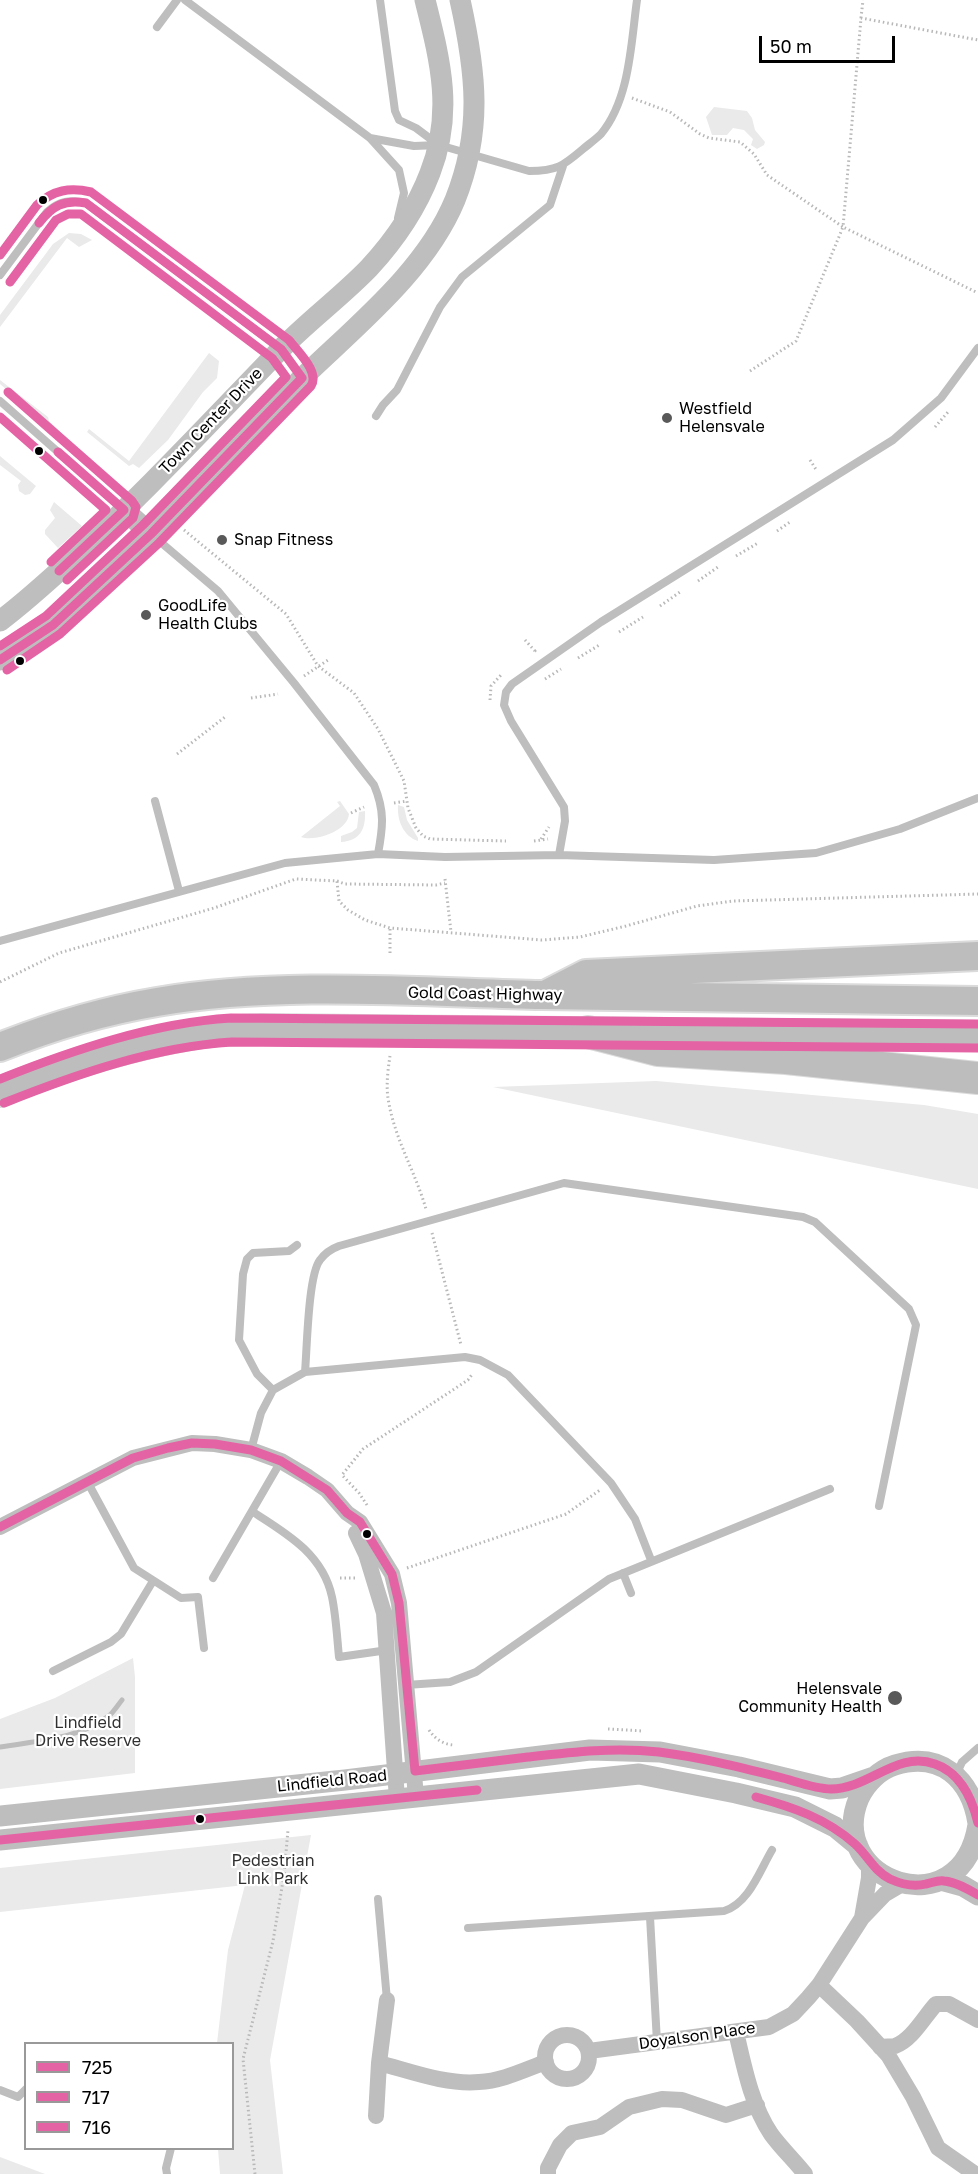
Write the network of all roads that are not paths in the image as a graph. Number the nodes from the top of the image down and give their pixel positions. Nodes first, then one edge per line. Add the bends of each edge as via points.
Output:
1 (177, 0) edge
2 (185, 0) edge
3 (380, 0) edge
4 (425, 0) edge
5 (460, 0) edge
6 (637, 0) edge
7 (157, 27) dead end
8 (370, 138) junction
9 (439, 145) junction
10 (469, 154) junction
11 (562, 166) junction
12 (394, 236) junction
13 (0, 275) edge
14 (978, 348) edge
15 (281, 349) junction
16 (302, 378) junction
17 (0, 401) edge
18 (376, 416) dead end
19 (124, 510) junction
20 (151, 534) junction
21 (0, 621) edge
22 (0, 660) edge
23 (978, 798) edge
24 (155, 801) dead end
25 (378, 854) junction
26 (559, 855) junction
27 (178, 891) junction
28 (0, 941) edge
29 (978, 956) edge
30 (545, 995) junction
31 (978, 1001) edge
32 (588, 1032) junction
33 (978, 1036) edge
34 (0, 1047) edge
35 (978, 1077) edge
36 (0, 1092) edge
37 (297, 1245) dead end
38 (305, 1372) junction
39 (273, 1390) junction
40 (251, 1450) junction
41 (281, 1461) junction
42 (87, 1481) junction
43 (830, 1489) dead end
44 (879, 1506) dead end
45 (253, 1512) junction
46 (347, 1513) junction
47 (0, 1527) edge
48 (651, 1560) junction
49 (623, 1573) junction
50 (213, 1578) dead end
51 (153, 1581) junction
52 (631, 1593) dead end
53 (204, 1648) dead end
54 (395, 1649) junction
55 (53, 1671) dead end
56 (406, 1685) junction
57 (978, 1748) edge
58 (405, 1773) junction
59 (956, 1775) junction
60 (874, 1777) junction
61 (407, 1798) junction
62 (0, 1816) edge
63 (977, 1837) edge
64 (0, 1840) edge
65 (858, 1846) junction
66 (772, 1850) dead end
67 (869, 1864) junction
68 (941, 1880) junction
69 (902, 1884) junction
70 (978, 1895) edge
71 (378, 1899) dead end
72 (650, 1917) junction
73 (862, 1918) junction
74 (468, 1928) dead end
75 (819, 1985) junction
76 (387, 2000) joint
77 (978, 2020) edge
78 (736, 2031) junction
79 (657, 2042) junction
80 (880, 2047) junction
81 (589, 2051) junction
82 (546, 2062) junction
83 (379, 2063) junction
84 (0, 2090) edge
85 (24, 2091) edge
86 (757, 2105) junction
87 (376, 2116) dead end
88 (170, 2150) edge
89 (167, 2174) edge
90 (548, 2174) edge
91 (805, 2174) edge
92 (975, 2174) edge

1 - 7 lane
2 - 8 lane
3 - 9 lane via 395,111 399,120
4 - 9 street, Town Center Drive via 442,74
5 - 10 street via 475,85
6 - 11 lane via 627,78 621,94 601,134
8 - 9 lane via 414,146
8 - 12 lane via 399,170 404,194
9 - 10 lane
9 - 12 street, Town Center Drive via 419,198
10 - 11 lane via 529,171
10 - 16 street via 443,224 418,260
11 - 18 lane via 550,206 462,277 440,307 397,390
12 - 15 street, Town Center Drive via 371,266
13 - 15 lane via 55,204 71,200 86,203
14 - 26 lane via 941,398 893,440 601,622 512,684 504,705 510,721 564,807
15 - 16 lane
15 - 19 street, Town Center Drive
16 - 20 street
17 - 19 lane
19 - 20 street
19 - 21 street, Town Center Drive
20 - 22 street via 53,625
20 - 25 lane via 218,591 374,785 383,824
23 - 26 lane via 900,829 816,853 714,860
24 - 27 lane
25 - 26 lane
25 - 27 lane via 285,863
27 - 28 lane
29 - 30 highway via 586,974
30 - 31 highway, Gold Coast Highway
30 - 34 highway, Gold Coast Highway via 307,991 204,996 156,1002 62,1024
32 - 33 highway
32 - 35 highway via 658,1050
32 - 36 highway via 311,1028 204,1033 99,1056
37 - 39 lane via 289,1251 253,1253 243,1275 238,1340 257,1374
38 - 39 lane
38 - 44 lane via 313,1278 318,1261 339,1246 564,1183 803,1217 815,1222 909,1309 916,1325
38 - 48 lane via 465,1358 480,1360 508,1375 611,1483 635,1519
39 - 40 lane via 261,1413
40 - 41 street
40 - 42 street via 192,1443 134,1458
41 - 45 lane
41 - 46 street via 327,1490
42 - 47 street
42 - 51 lane via 134,1568
43 - 48 lane
45 - 50 lane
45 - 54 lane via 308,1551 326,1580 332,1596 339,1657
46 - 54 street via 375,1579
46 - 54 street via 360,1522 392,1574 399,1603
48 - 49 lane
49 - 52 lane
49 - 56 lane via 477,1672 450,1682
51 - 53 lane via 182,1598 198,1597
51 - 55 lane via 121,1634
54 - 56 street
54 - 58 street
56 - 58 street
57 - 59 lane via 962,1762
58 - 60 street, Lindfield Road via 622,1749 739,1767 830,1789
58 - 61 street
58 - 62 street, Lindfield Road
59 - 60 street via 940,1766 906,1762
59 - 63 street via 975,1806
60 - 65 street via 855,1808
61 - 64 street, Lindfield Road
61 - 65 street, Lindfield Road via 639,1774 795,1807 835,1827
63 - 68 street via 968,1858
65 - 67 street
66 - 72 lane via 745,1898 734,1908
67 - 69 street via 884,1877
67 - 73 street, Doyalson Place
68 - 69 street via 922,1885
68 - 70 street
69 - 73 street, Doyalson Place via 885,1894
71 - 76 lane
72 - 74 lane
72 - 79 lane
73 - 75 street, Doyalson Place
75 - 78 street, Doyalson Place via 793,2014 769,2026
75 - 80 street
76 - 83 street
77 - 80 street via 949,2004 936,2004 913,2034 895,2046
78 - 79 street, Doyalson Place
78 - 86 street
79 - 81 street, Doyalson Place
80 - 92 street via 899,2071 938,2148
81 - 82 street via 579,2038 563,2035 550,2042
81 - 82 street via 587,2067 576,2077 560,2078
82 - 83 street via 479,2082 456,2082
83 - 87 street
84 - 85 lane via 18,2097
86 - 90 street via 726,2115 682,2100 662,2099 628,2107 600,2127 572,2133 560,2145
86 - 91 street via 771,2135
88 - 89 lane

